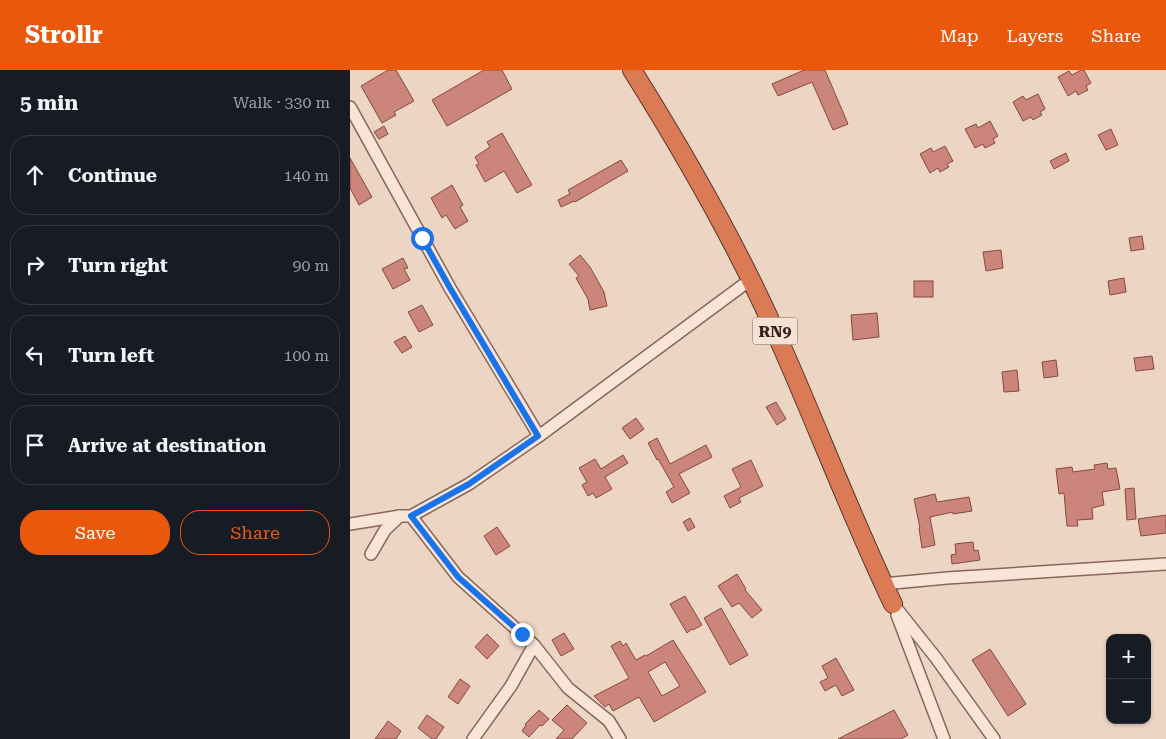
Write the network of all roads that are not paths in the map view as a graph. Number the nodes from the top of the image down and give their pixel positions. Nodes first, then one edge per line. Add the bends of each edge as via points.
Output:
1 (632, 70) edge
2 (350, 107) edge
3 (750, 280) junction
4 (538, 436) junction
5 (405, 516) junction
6 (350, 524) edge
7 (371, 554) dead end
8 (1166, 564) edge
9 (883, 584) junction
10 (893, 604) junction
11 (534, 645) junction
12 (941, 737) edge
13 (473, 739) edge
14 (620, 739) edge
15 (994, 739) edge

1 - 3 highway, RN9 via 714,208
2 - 4 street via 450,288
3 - 4 street
3 - 9 highway, RN9
4 - 5 street via 469,484
5 - 6 street
5 - 7 street via 385,530
5 - 11 street via 458,577
8 - 9 street
9 - 10 highway, RN9
10 - 12 street
10 - 15 street
11 - 13 street via 511,686
11 - 14 street via 568,688 609,721

